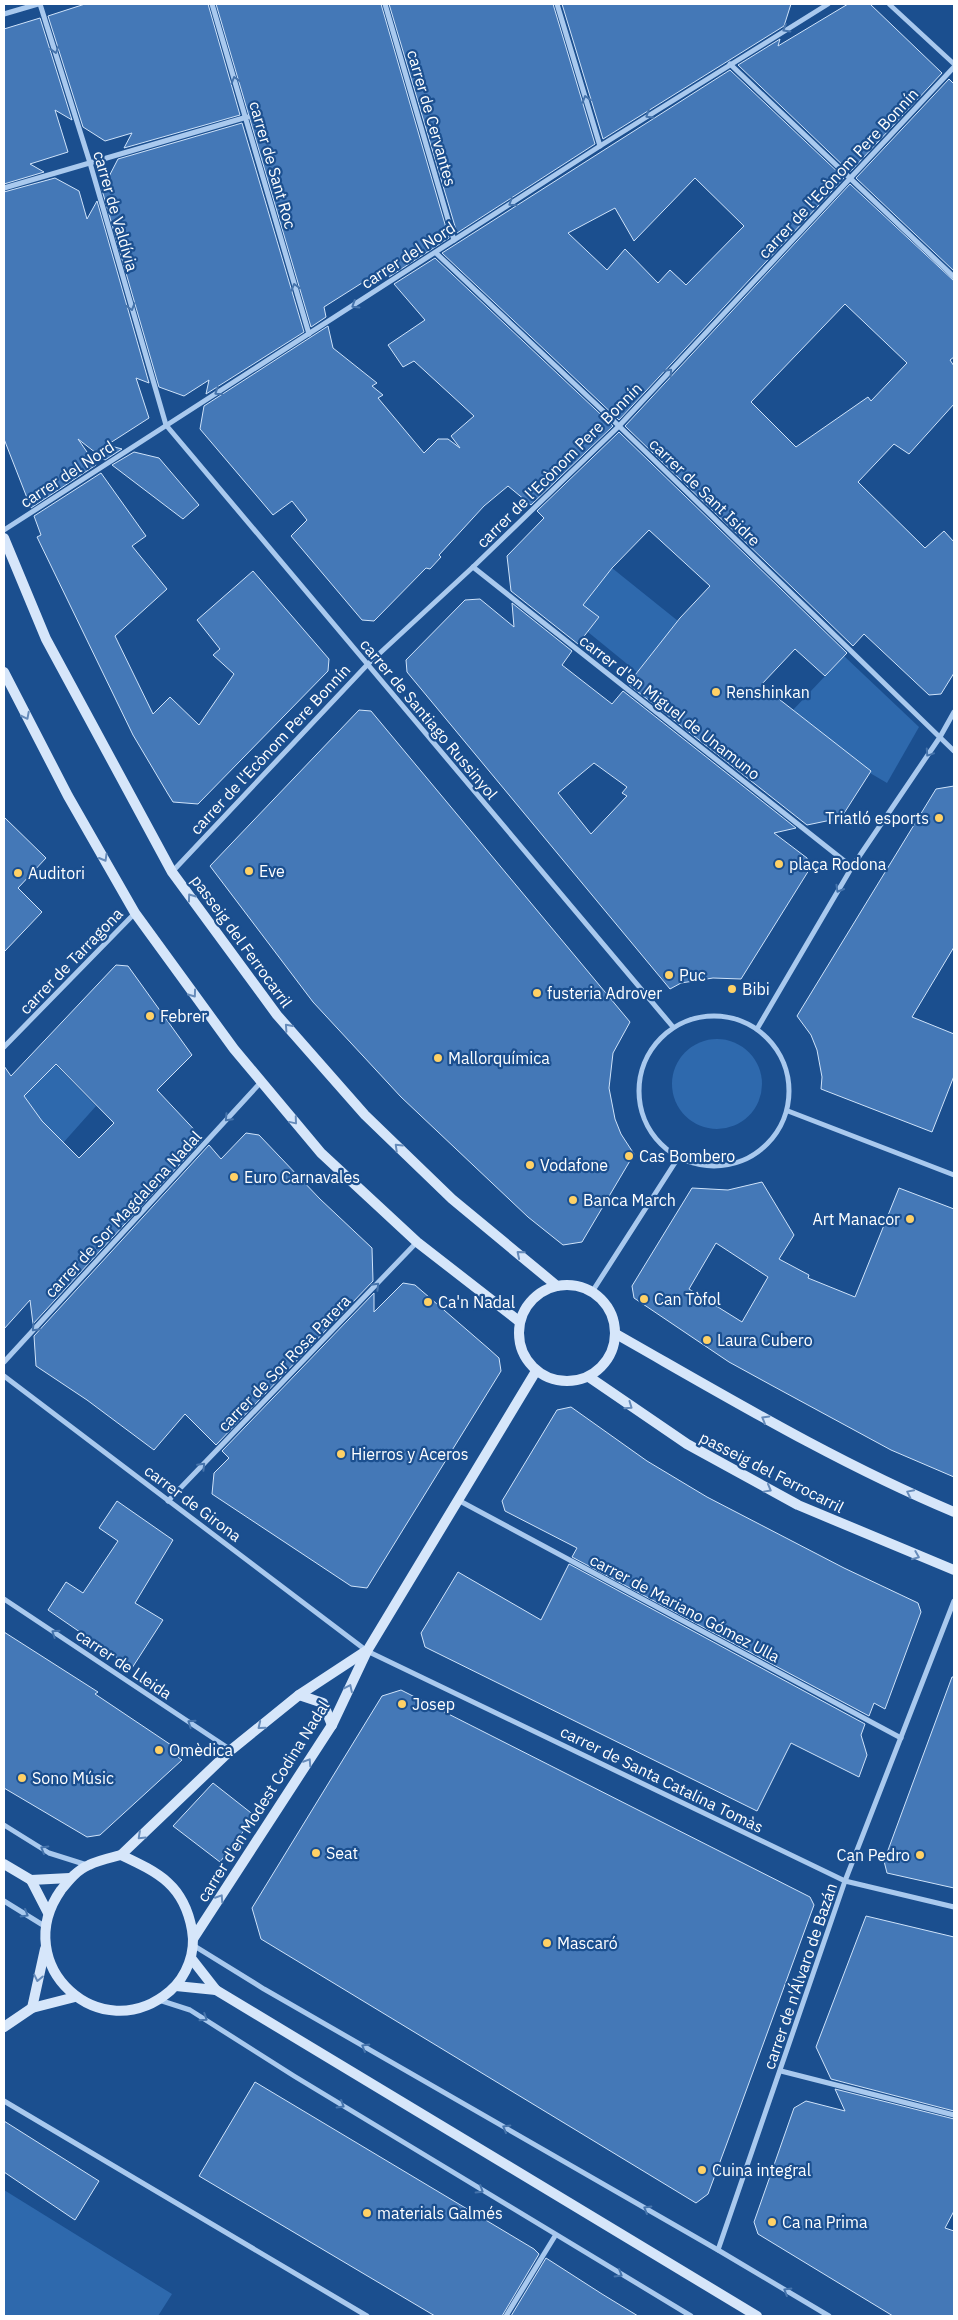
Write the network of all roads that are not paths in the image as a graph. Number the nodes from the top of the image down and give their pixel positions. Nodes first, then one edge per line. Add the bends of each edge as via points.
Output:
1 (39, 4) edge
2 (212, 4) edge
3 (385, 4) edge
4 (558, 4) edge
5 (812, 4) edge
6 (828, 4) edge
7 (889, 4) edge
8 (816, 11) junction
9 (4, 14) edge
10 (730, 64) junction
11 (954, 66) edge
12 (246, 117) junction
13 (600, 146) junction
14 (90, 163) junction
15 (850, 178) junction
16 (4, 188) edge
17 (454, 240) junction
18 (436, 253) junction
19 (954, 277) edge
20 (309, 334) junction
21 (166, 426) junction
22 (619, 426) junction
23 (4, 530) edge
24 (4, 538) edge
25 (473, 567) junction
26 (367, 665) junction
27 (4, 672) edge
28 (954, 712) edge
29 (940, 737) junction
30 (954, 751) edge
31 (852, 867) junction
32 (172, 872) junction
33 (135, 913) junction
34 (673, 1027) junction
35 (757, 1028) junction
36 (4, 1047) edge
37 (261, 1082) junction
38 (788, 1111) junction
39 (678, 1158) junction
40 (954, 1175) edge
41 (417, 1242) junction
42 (557, 1286) junction
43 (592, 1292) junction
44 (520, 1322) junction
45 (616, 1334) junction
46 (4, 1362) edge
47 (536, 1371) junction
48 (4, 1376) edge
49 (589, 1377) junction
50 (457, 1500) junction
51 (168, 1501) junction
52 (954, 1512) edge
53 (954, 1570) edge
54 (4, 1599) edge
55 (954, 1601) edge
56 (366, 1651) junction
57 (299, 1696) junction
58 (332, 1725) junction
59 (901, 1738) junction
60 (231, 1750) junction
61 (4, 1825) edge
62 (121, 1855) junction
63 (4, 1864) edge
64 (88, 1865) junction
65 (70, 1878) junction
66 (30, 1880) junction
67 (845, 1881) junction
68 (4, 1901) edge
69 (954, 1907) edge
70 (48, 1913) junction
71 (46, 1927) junction
72 (193, 1942) junction
73 (45, 1948) junction
74 (190, 1958) junction
75 (176, 1986) junction
76 (216, 1990) junction
77 (75, 1997) junction
78 (159, 2000) junction
79 (32, 2008) junction
80 (4, 2027) edge
81 (781, 2071) junction
82 (4, 2102) edge
83 (954, 2115) edge
84 (555, 2236) junction
85 (718, 2250) junction
86 (367, 2316) edge
87 (506, 2316) edge
88 (691, 2316) edge
89 (757, 2316) edge
90 (829, 2316) edge

1 - 9 street
1 -> 14 street, carrer de Valdívia
12 -> 2 street, carrer de Sant Roc
3 - 17 street, carrer de Cervantes
13 -> 4 street
5 - 8 street
6 - 8 street, carrer del Nord
7 - 11 street
8 -> 10 street, carrer del Nord
10 -> 13 street, carrer del Nord
10 - 15 street
11 - 15 street, carrer de l'Ecònom Pere Bonnín
12 - 14 street
20 -> 12 street, carrer de Sant Roc
13 -> 17 street, carrer del Nord
14 - 16 street
14 -> 21 street, carrer de Valdívia
15 - 19 street
22 -> 15 street, carrer de l'Ecònom Pere Bonnín
17 - 18 street, carrer del Nord
18 -> 20 street, carrer del Nord
18 - 22 street, carrer de Sant Isidre
20 -> 21 street, carrer del Nord
21 - 23 street, carrer del Nord
21 - 26 street, carrer de Santiago Russinyol
22 - 25 street, carrer de l'Ecònom Pere Bonnín
22 - 29 street, carrer de Sant Isidre
24 - 32 main road, passeig del Ferrocarril via 46,639
25 - 26 street, carrer de l'Ecònom Pere Bonnín
25 - 31 street, carrer d'en Miguel de Unamuno
26 - 32 street, carrer de l'Ecònom Pere Bonnín
26 - 34 street, carrer de Santiago Russinyol
27 -> 33 main road via 68,796
28 - 29 street
29 - 30 street, carrer de Sant Isidre
29 -> 31 street
31 -> 35 street
42 -> 32 main road, passeig del Ferrocarril via 452,1199 365,1115 276,1014
33 - 36 street, carrer de Tarragona
33 -> 37 main road
34 - 35 street via 693,1018 715,1015 737,1019
34 - 39 street via 654,1045 642,1068 638,1094 648,1127 658,1142
35 - 38 street via 774,1045 786,1065 790,1088
37 -> 41 main road via 322,1153
37 -> 46 street, carrer de Sor Magdalena Nadal
38 - 39 street via 778,1132 763,1149 744,1161 722,1167 700,1166
38 - 40 street
39 - 43 street
41 - 44 main road
51 -> 41 street, carrer de Sor Rosa Parera
42 - 43 main road via 581,1287
42 - 44 main road via 540,1293 528,1305
43 - 45 main road via 614,1317
44 - 47 main road via 521,1348
45 - 49 main road via 613,1352 603,1367
52 -> 45 main road via 802,1440
47 - 49 main road via 552,1380 571,1382
47 - 50 main road, carrer d'en Modest Codina Nadal
48 - 51 street, carrer de Girona
49 -> 53 main road, passeig del Ferrocarril via 687,1444 798,1505
50 - 56 main road, carrer d'en Modest Codina Nadal
50 - 59 street, carrer de Mariano Gómez Ulla
51 - 56 street, carrer de Girona
60 -> 54 street, carrer de Lleida
55 - 59 street, carrer de n'Álvaro de Bazán
56 - 57 main road, carrer d'en Modest Codina Nadal
58 -> 56 main road, carrer d'en Modest Codina Nadal
56 - 67 street, carrer de Santa Catalina Tomàs
57 - 58 main road via 323,1703
57 -> 60 main road, carrer d'en Modest Codina Nadal
72 -> 58 main road, carrer d'en Modest Codina Nadal
59 - 67 street, carrer de n'Álvaro de Bazán
60 -> 62 main road, carrer d'en Modest Codina Nadal
64 -> 61 street via 50,1853
62 - 64 main road
62 - 72 main road via 151,1869 172,1884 188,1909
63 - 66 main road
64 - 65 main road
65 - 66 main road
65 - 70 main road
66 - 70 main road
67 - 69 street, carrer de Santa Catalina Tomàs
67 - 81 street, carrer de n'Álvaro de Bazán
68 -> 71 street
70 - 71 main road
71 - 73 main road
72 - 74 main road
85 -> 72 street via 264,1989
73 - 77 main road via 55,1976
73 -> 79 main road
74 - 75 main road
74 - 76 main road
75 - 76 main road
75 - 78 main road
76 - 89 main road
77 - 78 main road via 95,2008 128,2011
77 - 79 main road
78 -> 84 street via 190,2010
79 - 80 main road
81 - 83 street
81 - 85 street, carrer de n'Álvaro de Bazán
82 - 86 street
84 - 87 street
84 -> 88 street
90 -> 85 street

